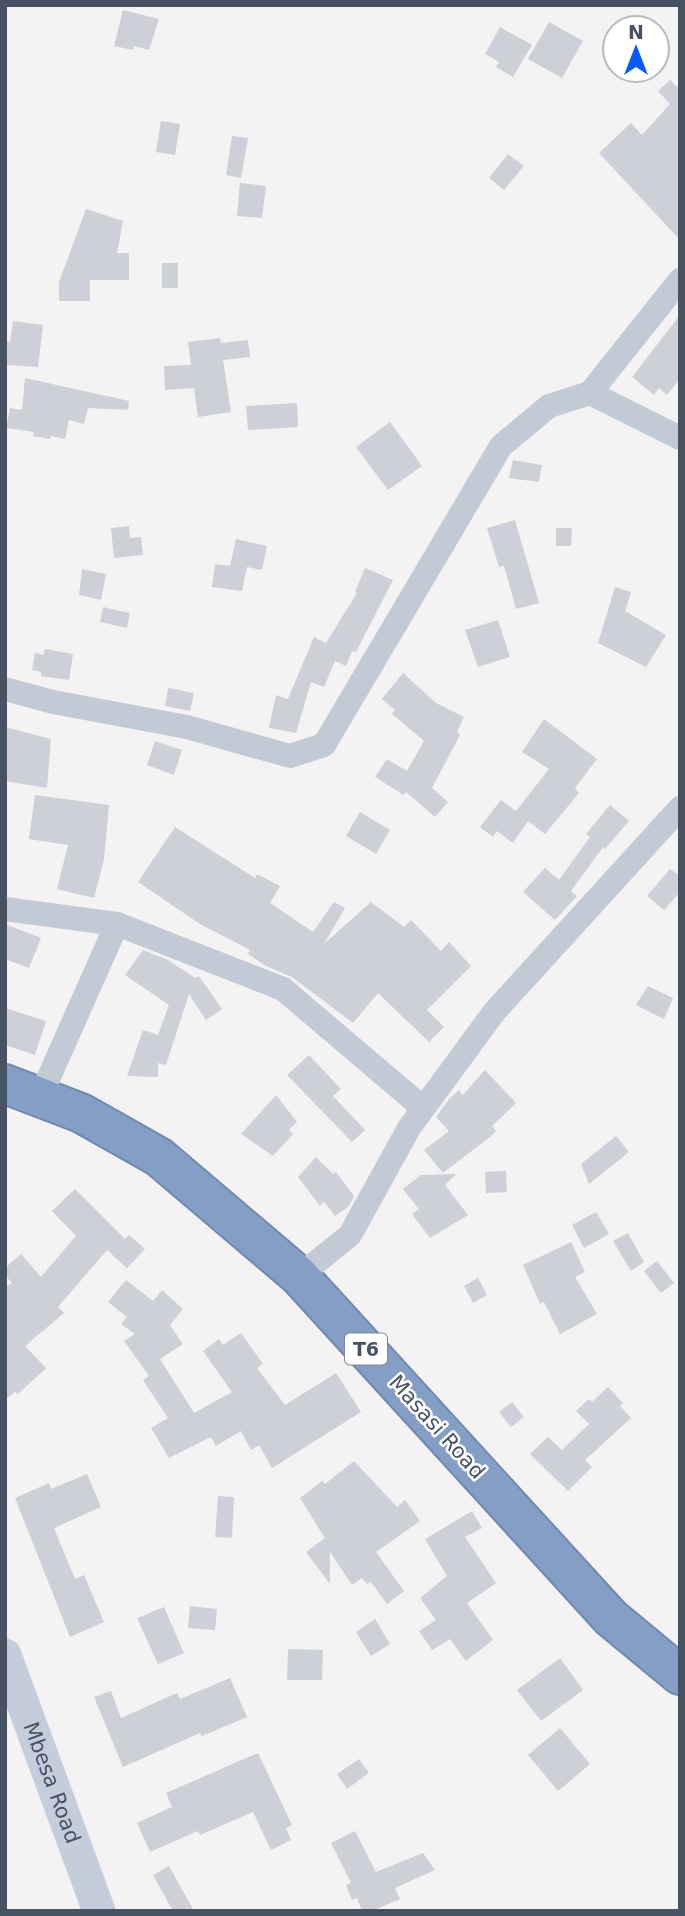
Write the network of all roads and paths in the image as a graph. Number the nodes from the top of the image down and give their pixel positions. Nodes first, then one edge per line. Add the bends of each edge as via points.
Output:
1 (680, 280) edge
2 (590, 393) junction
3 (680, 438) edge
4 (5, 689) edge
5 (680, 808) edge
6 (5, 909) edge
7 (117, 924) junction
8 (23, 1090) edge
9 (423, 1108) junction
10 (299, 1276) junction
11 (5, 1655) edge
12 (680, 1675) edge
13 (99, 1911) edge

1 - 2 street
2 - 3 street
2 - 4 street via 549,406 501,446 324,746 290,756 187,727
5 - 9 street via 495,1011
6 - 7 street
7 - 8 street
7 - 9 street via 283,989
8 - 10 highway, Masasi Road / T6 via 81,1113 159,1157
9 - 10 street via 350,1235
10 - 12 highway, Masasi Road / T6 via 611,1618
11 - 13 main road, Mbesa Road

